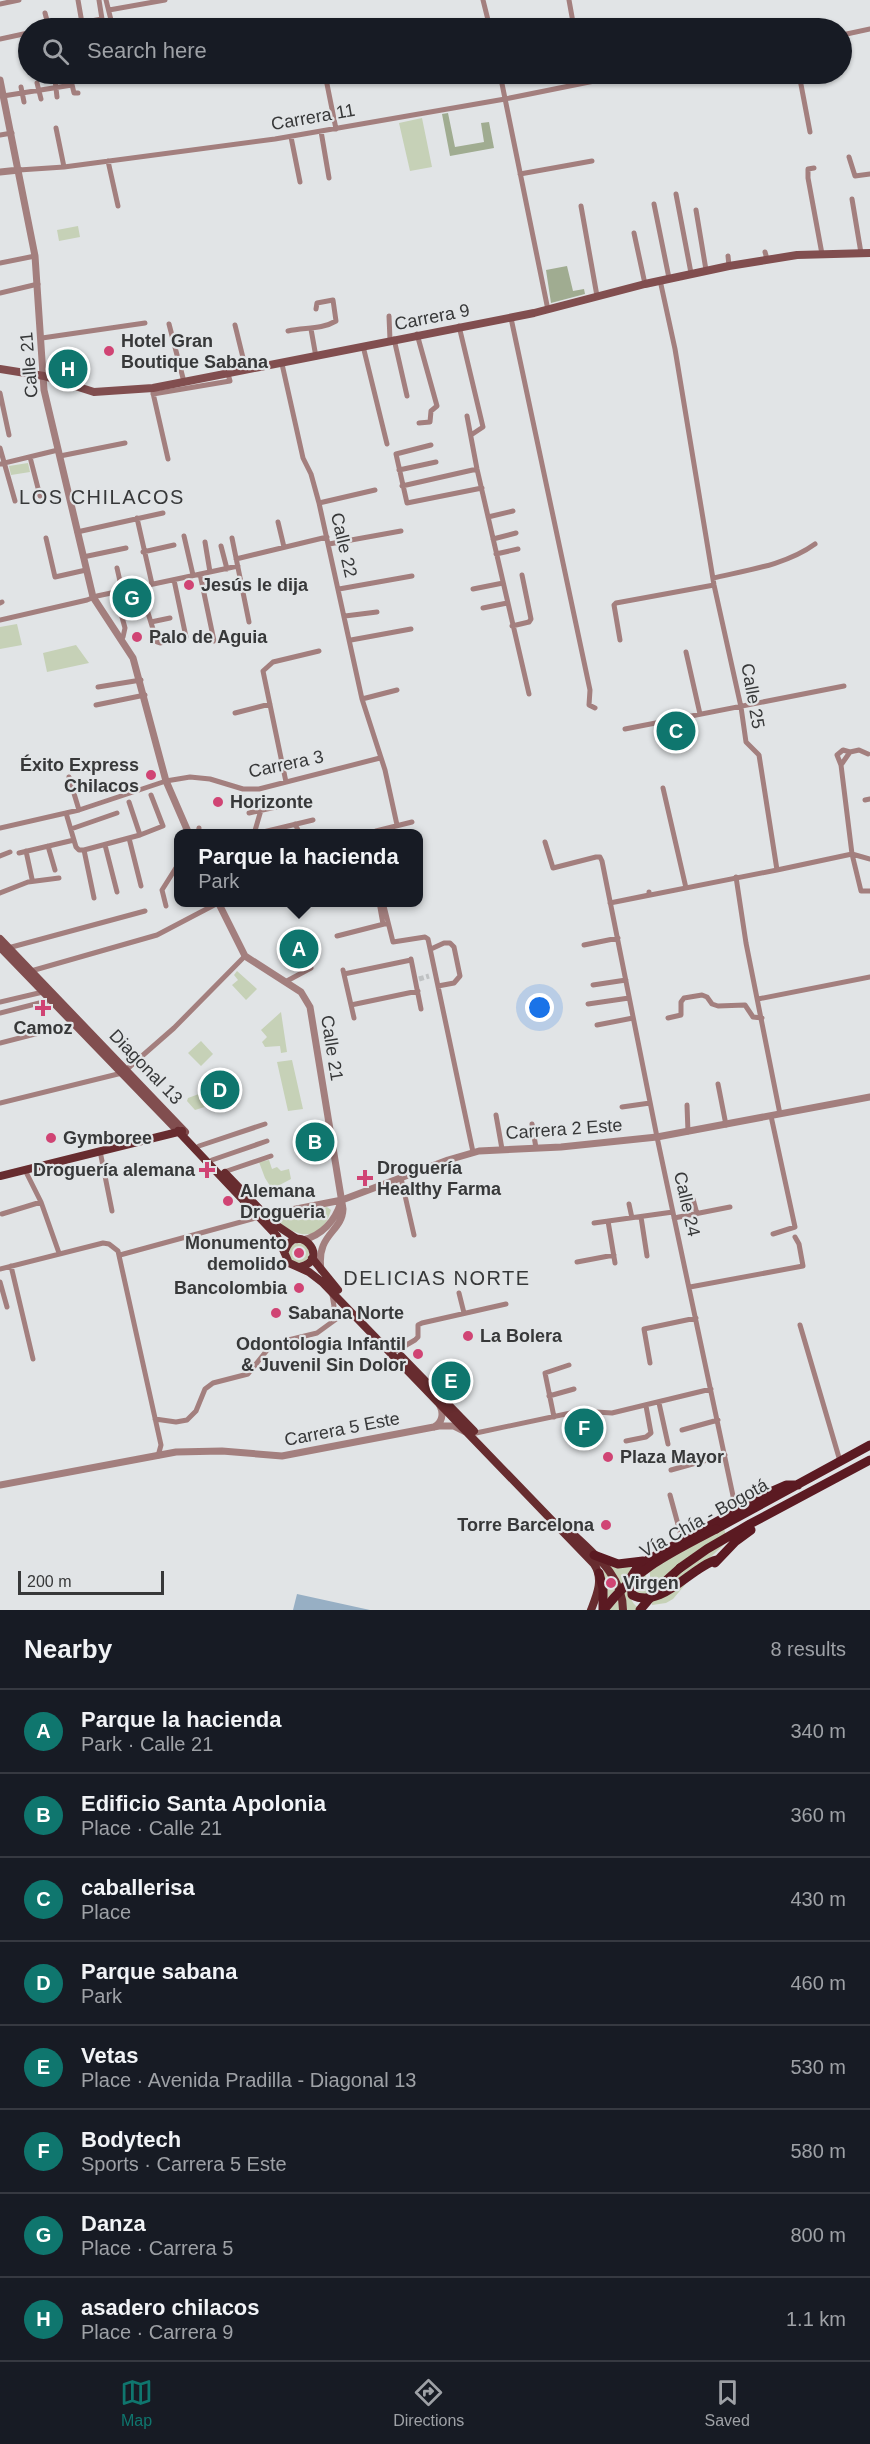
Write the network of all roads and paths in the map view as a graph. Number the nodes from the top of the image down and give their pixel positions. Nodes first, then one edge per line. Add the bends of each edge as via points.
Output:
1 (19, 0) edge
2 (78, 0) edge
3 (99, 0) edge
4 (106, 0) edge
5 (165, 0) edge
6 (483, 0) edge
7 (569, 0) edge
8 (0, 4) edge
9 (109, 10) junction
10 (45, 13) dead end
11 (47, 18) edge
12 (81, 18) edge
13 (102, 18) edge
14 (111, 18) edge
15 (488, 18) edge
16 (572, 18) edge
17 (870, 30) edge
18 (852, 33) edge
19 (18, 35) edge
20 (0, 39) edge
21 (0, 80) edge
22 (37, 84) edge
23 (56, 84) edge
24 (327, 84) edge
25 (502, 84) edge
26 (575, 84) edge
27 (801, 84) edge
28 (72, 85) joint
29 (56, 87) junction
30 (21, 90) junction
31 (39, 90) junction
32 (78, 93) dead end
33 (3, 96) junction
34 (57, 97) dead end
35 (41, 99) dead end
36 (505, 99) junction
37 (24, 102) dead end
38 (56, 128) dead end
39 (336, 129) junction
40 (321, 131) junction
41 (810, 132) dead end
42 (12, 133) junction
43 (0, 135) edge
44 (291, 136) junction
45 (849, 157) dead end
46 (108, 161) junction
47 (592, 161) dead end
48 (64, 167) junction
49 (814, 168) dead end
50 (19, 170) junction
51 (0, 172) edge
52 (520, 174) junction
53 (870, 174) edge
54 (329, 178) dead end
55 (300, 182) dead end
56 (676, 195) dead end
57 (852, 199) dead end
58 (654, 204) dead end
59 (118, 206) dead end
60 (581, 206) dead end
61 (696, 210) dead end
62 (634, 233) dead end
63 (866, 253) edge
64 (822, 254) junction
65 (35, 256) junction
66 (728, 256) dead end
67 (0, 263) edge
68 (729, 266) junction
69 (706, 270) junction
70 (690, 273) junction
71 (665, 279) junction
72 (38, 284) junction
73 (645, 284) junction
74 (0, 293) edge
75 (597, 296) junction
76 (316, 309) dead end
77 (548, 310) junction
78 (389, 316) dead end
79 (511, 318) junction
80 (145, 323) dead end
81 (169, 324) dead end
82 (234, 325) dead end
83 (459, 325) junction
84 (311, 329) junction
85 (288, 331) dead end
86 (417, 334) junction
87 (42, 338) junction
88 (392, 340) junction
89 (363, 346) junction
90 (316, 357) junction
91 (282, 364) junction
92 (0, 369) edge
93 (246, 370) junction
94 (228, 374) junction
95 (44, 375) junction
96 (184, 382) junction
97 (153, 391) junction
98 (0, 393) edge
99 (407, 396) dead end
100 (467, 416) dead end
101 (419, 423) dead end
102 (9, 435) dead end
103 (471, 435) junction
104 (125, 443) dead end
105 (387, 444) dead end
106 (431, 445) dead end
107 (0, 448) edge
108 (59, 453) junction
109 (30, 457) junction
110 (168, 459) dead end
111 (436, 462) dead end
112 (2, 463) edge
113 (477, 469) junction
114 (399, 470) junction
115 (402, 486) junction
116 (482, 488) junction
117 (375, 490) dead end
118 (40, 496) dead end
119 (15, 501) dead end
120 (319, 503) junction
121 (513, 511) dead end
122 (163, 513) dead end
123 (488, 517) junction
124 (136, 518) junction
125 (278, 522) dead end
126 (401, 531) dead end
127 (77, 532) junction
128 (516, 533) dead end
129 (184, 536) dead end
130 (327, 537) junction
131 (46, 538) dead end
132 (232, 538) dead end
133 (493, 538) junction
134 (205, 542) dead end
135 (329, 544) junction
136 (815, 544) dead end
137 (174, 545) dead end
138 (221, 546) dead end
139 (284, 547) junction
140 (126, 548) dead end
141 (518, 549) dead end
142 (143, 552) junction
143 (496, 554) junction
144 (83, 557) junction
145 (236, 559) junction
146 (238, 566) junction
147 (226, 569) junction
148 (86, 570) junction
149 (210, 572) junction
150 (200, 574) junction
151 (193, 575) junction
152 (522, 575) dead end
153 (110, 576) dead end
154 (412, 576) dead end
155 (174, 580) junction
156 (714, 582) junction
157 (503, 583) junction
158 (152, 584) junction
159 (140, 587) junction
160 (339, 589) junction
161 (473, 589) dead end
162 (122, 590) junction
163 (115, 592) junction
164 (93, 597) junction
165 (507, 603) junction
166 (483, 608) dead end
167 (377, 612) dead end
168 (345, 616) junction
169 (170, 618) dead end
170 (0, 620) edge
171 (151, 622) junction
172 (249, 622) dead end
173 (512, 626) junction
174 (411, 629) dead end
175 (186, 637) dead end
176 (121, 638) junction
177 (173, 640) dead end
178 (351, 640) junction
179 (620, 640) dead end
180 (214, 641) dead end
181 (319, 651) dead end
182 (686, 652) dead end
183 (141, 680) junction
184 (844, 686) dead end
185 (98, 687) dead end
186 (397, 690) dead end
187 (529, 694) dead end
188 (145, 695) junction
189 (362, 699) junction
190 (270, 704) junction
191 (96, 705) dead end
192 (741, 707) junction
193 (595, 708) dead end
194 (235, 713) dead end
195 (700, 714) junction
196 (625, 729) dead end
197 (868, 754) dead end
198 (380, 758) junction
199 (69, 777) dead end
200 (166, 781) junction
201 (286, 782) junction
202 (663, 788) dead end
203 (152, 795) dead end
204 (129, 802) dead end
205 (294, 803) dead end
206 (79, 810) junction
207 (261, 810) junction
208 (66, 813) junction
209 (117, 813) dead end
210 (249, 813) dead end
211 (313, 820) dead end
212 (412, 822) dead end
213 (295, 824) junction
214 (397, 825) junction
215 (0, 826) edge
216 (71, 829) junction
217 (187, 829) edge
218 (255, 829) edge
219 (274, 829) edge
220 (298, 829) edge
221 (385, 829) edge
222 (140, 835) junction
223 (129, 838) junction
224 (74, 840) junction
225 (545, 842) dead end
226 (105, 845) junction
227 (48, 846) junction
228 (84, 850) junction
229 (26, 851) junction
230 (10, 852) dead end
231 (19, 853) dead end
232 (852, 854) junction
233 (0, 856) edge
234 (870, 859) edge
235 (55, 870) dead end
236 (777, 870) junction
237 (174, 871) edge
238 (736, 877) junction
239 (59, 878) dead end
240 (32, 879) dead end
241 (141, 886) dead end
242 (686, 888) junction
243 (870, 891) edge
244 (117, 892) dead end
245 (649, 892) dead end
246 (0, 893) edge
247 (94, 898) dead end
248 (610, 903) junction
249 (166, 906) dead end
250 (210, 907) edge
251 (220, 907) edge
252 (382, 907) edge
253 (145, 911) dead end
254 (385, 923) junction
255 (338, 936) dead end
256 (618, 938) junction
257 (0, 939) edge
258 (584, 945) dead end
259 (4, 947) edge
260 (430, 950) junction
261 (245, 956) junction
262 (311, 968) dead end
263 (31, 971) junction
264 (436, 975) junction
265 (429, 976) tunnel mouth
266 (870, 977) edge
267 (626, 980) junction
268 (285, 981) junction
269 (593, 984) dead end
270 (438, 986) junction
271 (418, 991) junction
272 (43, 992) junction
273 (629, 998) junction
274 (758, 999) junction
275 (51, 1000) junction
276 (0, 1002) edge
277 (588, 1004) dead end
278 (351, 1005) junction
279 (421, 1009) dead end
280 (0, 1013) edge
281 (354, 1018) dead end
282 (633, 1018) junction
283 (668, 1018) dead end
284 (762, 1018) junction
285 (74, 1024) junction
286 (597, 1026) dead end
287 (0, 1043) edge
288 (124, 1072) junction
289 (718, 1084) dead end
290 (870, 1097) edge
291 (0, 1103) edge
292 (650, 1103) junction
293 (687, 1105) dead end
294 (622, 1107) dead end
295 (780, 1114) junction
296 (496, 1115) dead end
297 (771, 1116) junction
298 (265, 1124) dead end
299 (532, 1124) dead end
300 (726, 1125) junction
301 (181, 1131) junction
302 (688, 1132) junction
303 (657, 1137) junction
304 (267, 1141) dead end
305 (199, 1146) junction
306 (536, 1148) junction
307 (502, 1149) junction
308 (100, 1151) junction
309 (473, 1152) junction
310 (271, 1156) dead end
311 (212, 1160) junction
312 (25, 1170) junction
313 (224, 1172) junction
314 (0, 1176) edge
315 (401, 1178) junction
316 (693, 1199) dead end
317 (342, 1200) junction
318 (41, 1202) junction
319 (323, 1204) junction
320 (629, 1204) dead end
321 (730, 1207) dead end
322 (112, 1211) dead end
323 (3, 1214) dead end
324 (697, 1214) junction
325 (673, 1215) junction
326 (262, 1216) junction
327 (641, 1217) junction
328 (632, 1218) junction
329 (332, 1219) junction
330 (608, 1221) junction
331 (594, 1222) dead end
332 (773, 1234) dead end
333 (414, 1235) dead end
334 (795, 1237) dead end
335 (300, 1240) junction
336 (285, 1251) junction
337 (59, 1253) junction
338 (120, 1255) junction
339 (614, 1255) junction
340 (647, 1256) dead end
341 (312, 1258) junction
342 (577, 1262) dead end
343 (615, 1263) dead end
344 (11, 1266) junction
345 (300, 1268) junction
346 (0, 1269) edge
347 (321, 1270) junction
348 (0, 1282) edge
349 (690, 1287) junction
350 (330, 1290) junction
351 (459, 1293) dead end
352 (506, 1304) dead end
353 (7, 1307) dead end
354 (464, 1313) junction
355 (354, 1315) junction
356 (696, 1317) junction
357 (328, 1325) junction
358 (800, 1325) dead end
359 (396, 1351) junction
360 (33, 1359) dead end
361 (650, 1363) dead end
362 (569, 1365) dead end
363 (574, 1389) dead end
364 (711, 1389) junction
365 (549, 1396) junction
366 (659, 1403) junction
367 (439, 1404) junction
368 (646, 1406) junction
369 (554, 1417) junction
370 (155, 1419) junction
371 (718, 1420) junction
372 (432, 1428) junction
373 (682, 1430) dead end
374 (471, 1432) junction
375 (626, 1441) dead end
376 (668, 1444) dead end
377 (161, 1445) junction
378 (870, 1446) edge
379 (170, 1452) junction
380 (725, 1455) junction
381 (158, 1456) junction
382 (870, 1460) edge
383 (840, 1461) junction
384 (671, 1470) dead end
385 (0, 1485) edge
386 (798, 1485) junction
387 (670, 1495) dead end
388 (736, 1510) junction
389 (763, 1518) junction
390 (682, 1539) junction
391 (594, 1555) junction
392 (717, 1560) junction
393 (645, 1561) junction
394 (599, 1573) junction
395 (697, 1584) dead end
396 (676, 1599) dead end
397 (658, 1609) edge
398 (591, 1610) edge
399 (604, 1610) edge
400 (623, 1610) edge
401 (640, 1610) edge

1 - 8 street
2 - 12 street
3 - 13 street
4 - 9 street
5 - 9 street
6 - 15 street
7 - 16 street
9 - 14 street
10 - 11 street
17 - 18 street
19 - 20 street
21 - 33 street, Calle 21
22 - 31 street
23 - 29 street
24 - 39 street
25 - 36 street
26 - 36 street, Carrera 11
27 - 41 street
28 - 29 street
28 - 32 street via 74,93
29 - 31 street
29 - 34 street
30 - 31 street
30 - 33 street
30 - 37 street
31 - 35 street
33 - 42 street, Calle 21
36 - 39 street, Carrera 11
36 - 52 street
38 - 48 street
39 - 40 street, Carrera 11
40 - 44 street, Carrera 11
40 - 54 street
42 - 43 street
42 - 50 street, Calle 21
44 - 46 street, Carrera 11
44 - 55 street
45 - 53 street via 855,176
46 - 48 street, Carrera 11
46 - 59 street
47 - 52 street
48 - 50 street, Carrera 11
49 - 64 street via 808,169 808,177
50 - 51 street, Carrera 11
50 - 65 street, Calle 21
52 - 77 street
56 - 70 street
57 - 63 street
58 - 71 street, Calle 25
60 - 75 street
61 - 69 street
62 - 73 street
63 - 64 main road, Carrera 9
64 - 68 main road, Carrera 9 via 766,255
65 - 67 street
65 - 72 street, Calle 21
66 - 68 street
68 - 69 main road, Carrera 9
69 - 70 main road, Carrera 9
70 - 71 main road, Carrera 9
71 - 73 main road, Carrera 9
71 - 156 street, Calle 25
72 - 74 street
72 - 87 street, Calle 21
73 - 75 main road, Carrera 9
75 - 77 main road, Carrera 9
76 - 84 street via 317,303 333,300 336,321
77 - 79 main road, Carrera 9
78 - 88 street
79 - 83 main road, Carrera 9
79 - 193 street via 590,688 589,705
80 - 87 street
81 - 96 street
82 - 93 street
83 - 86 main road, Carrera 9
83 - 103 street via 483,427
84 - 85 street
84 - 90 street
86 - 88 main road, Carrera 9
86 - 101 street via 437,406 430,411 430,422
87 - 95 street, Calle 21
88 - 89 main road, Carrera 9
88 - 99 street
89 - 90 main road, Carrera 9
89 - 105 street
90 - 91 main road, Carrera 9
91 - 93 main road, Carrera 9
91 - 120 street, Calle 22 via 303,458
92 - 95 main road, Carrera 9
93 - 94 main road, Carrera 9
94 - 96 main road, Carrera 9
94 - 97 street via 230,381
95 - 97 main road, Carrera 9 via 94,392
95 - 108 street, Calle 21
96 - 97 main road, Carrera 9
97 - 110 street
98 - 102 street
100 - 103 street
103 - 113 street
104 - 108 street
106 - 114 street via 397,453
107 - 112 street
108 - 109 street
108 - 127 street, Calle 21
109 - 112 street
109 - 118 street
111 - 114 street
112 - 119 street
113 - 115 street
113 - 116 street
114 - 115 street
115 - 116 street via 409,504
116 - 123 street
117 - 120 street
120 - 130 street, Calle 22
121 - 123 street
122 - 124 street
123 - 133 street
124 - 127 street
124 - 142 street
125 - 139 street
126 - 135 street
127 - 144 street, Calle 21
128 - 133 street
129 - 151 street
130 - 135 street, Calle 22
130 - 139 street
131 - 148 street via 56,577
132 - 145 street
133 - 143 street
134 - 149 street
135 - 160 street, Calle 22
136 - 156 street via 799,556
137 - 142 street
138 - 147 street
139 - 145 street
140 - 144 street
141 - 143 street
142 - 158 street
143 - 157 street
144 - 148 street, Calle 21
145 - 146 street
146 - 147 street
146 - 172 street
147 - 149 street
148 - 164 street, Calle 21
149 - 150 street
150 - 151 street
150 - 180 street via 210,604
151 - 155 street
152 - 173 street via 531,619
153 - 162 street via 118,571
154 - 160 street
155 - 158 street
155 - 175 street
156 - 179 street via 616,603
156 - 192 street, Calle 25
157 - 161 street
157 - 165 street
158 - 159 street
159 - 162 street
159 - 171 street
160 - 168 street, Calle 22
162 - 163 street
163 - 164 street
163 - 176 street, Calle 21 via 125,628
164 - 170 street
164 - 176 street, Calle 21
165 - 166 street
165 - 173 street
167 - 168 street
168 - 178 street, Calle 22
169 - 171 street
171 - 177 street via 158,643
173 - 187 street
174 - 178 street
176 - 183 street, Calle 21
178 - 189 street, Calle 22
181 - 190 street via 273,662 263,672
182 - 195 street
183 - 185 street
183 - 188 street, Calle 21
184 - 192 street
186 - 189 street
188 - 191 street
188 - 200 street, Calle 21
189 - 198 street
190 - 194 street
190 - 201 street
192 - 195 street
192 - 236 street, Calle 25 via 746,742 759,755
195 - 196 street
197 - 232 street via 859,750 837,754
198 - 201 street, Carrera 3
198 - 214 street
199 - 206 street
200 - 201 street, Carrera 3 via 200,778 249,789
200 - 206 street, Carrera 3
200 - 217 street, Calle 21
202 - 242 street
203 - 222 street via 163,826
204 - 222 street
205 - 207 street
206 - 208 street, Carrera 3
207 - 210 street
207 - 218 street
208 - 215 street, Carrera 3
208 - 216 street
209 - 216 street
211 - 213 street
212 - 214 street
213 - 219 street
213 - 220 street
214 - 221 street
216 - 224 street
222 - 223 street
223 - 226 street
223 - 241 street
224 - 227 street
224 - 228 street via 79,850
225 - 248 street, Calle 24 via 553,868 600,857
226 - 228 street
226 - 244 street
227 - 229 street
227 - 235 street
228 - 247 street
229 - 231 street
229 - 240 street
230 - 233 street
232 - 234 street
232 - 236 street
232 - 243 street via 861,891
236 - 238 street
237 - 249 street via 162,890
238 - 242 street
238 - 274 street
239 - 246 street via 28,882
242 - 248 street
245 - 248 street
248 - 256 street, Calle 24
250 - 263 street via 157,935
251 - 261 street
252 - 254 street
253 - 259 street
254 - 255 street
254 - 260 street via 393,942 427,937
256 - 258 street
256 - 267 street, Calle 24
257 - 259 main road, Diagonal 13
259 - 263 main road, Diagonal 13
259 - 272 main road, Diagonal 13
260 - 264 street
260 - 270 street via 450,944 459,967 458,981
261 - 268 street, Calle 21
261 - 288 street
262 - 268 street
263 - 288 main road, Diagonal 13
264 - 265 street
264 - 270 street
266 - 274 street
267 - 269 street
267 - 273 street, Calle 24
268 - 317 street, Calle 21 via 303,994 310,1007
270 - 309 street
271 - 278 street
271 - 278 street via 411,959 344,972
271 - 279 street
272 - 275 main road, Diagonal 13
272 - 276 street
273 - 277 street
273 - 282 street, Calle 24
274 - 284 street
275 - 280 street
275 - 285 main road, Diagonal 13
278 - 281 street
282 - 286 street
282 - 292 street, Calle 24
283 - 284 street via 681,1015 684,998 702,995 718,1006 746,1005 753,1017
284 - 295 street
285 - 287 street
285 - 288 main road, Diagonal 13
288 - 291 street
288 - 301 main road, Diagonal 13
289 - 300 street
290 - 295 street, Carrera 2 Este
292 - 294 street
292 - 303 street, Calle 24
293 - 302 street
295 - 297 street, Carrera 2 Este
296 - 307 street
297 - 300 street, Carrera 2 Este
297 - 332 street via 795,1227
298 - 305 street
299 - 306 street
300 - 302 street, Carrera 2 Este
301 - 305 main road, Diagonal 13
301 - 308 main road
301 - 326 main road, Diagonal 13
302 - 303 street, Carrera 2 Este
303 - 306 street, Carrera 2 Este
303 - 325 street, Calle 24
304 - 311 street
305 - 311 main road, Diagonal 13
306 - 307 street, Carrera 2 Este
307 - 309 street, Carrera 2 Este
308 - 312 main road
308 - 322 street
309 - 315 street, Carrera 2 Este
310 - 313 street
311 - 313 main road, Diagonal 13
312 - 314 main road
312 - 318 street
313 - 326 main road, Diagonal 13
315 - 317 street, Carrera 2 Este
315 - 333 street
316 - 324 street
317 - 319 street, Carrera 2 Este
317 - 329 street
317 - 347 street, Calle 21 via 342,1218 321,1248
318 - 323 street
318 - 337 street
319 - 326 street, Carrera 2 Este
319 - 329 street via 332,1209
320 - 328 street
321 - 324 street
324 - 325 street
325 - 327 street
325 - 349 street, Calle 24
326 - 335 main road, Diagonal 13
326 - 336 main road, Diagonal 13
326 - 338 street, Carrera 2 Este
327 - 328 street
327 - 340 street
328 - 330 street
329 - 335 street via 323,1231
330 - 331 street
330 - 339 street
334 - 349 street via 803,1266
335 - 336 main road via 289,1243
335 - 341 main road via 312,1247
336 - 345 main road via 288,1263
337 - 338 street via 103,1243 114,1247
337 - 344 street
338 - 370 street
339 - 342 street
339 - 343 street
341 - 345 main road
341 - 347 main road
344 - 346 street
344 - 360 street
345 - 350 main road
347 - 359 main road
348 - 353 street
349 - 356 street, Calle 24
350 - 355 main road
350 - 357 street via 334,1306
351 - 354 street
352 - 354 street
354 - 359 street via 418,1325 418,1337
355 - 357 street via 339,1317
355 - 367 main road
356 - 361 street via 644,1329
356 - 364 street, Calle 24
357 - 370 street via 317,1333 272,1344 248,1374 213,1383 187,1420
358 - 383 street
359 - 374 main road
362 - 365 street via 545,1373
363 - 365 street
364 - 366 street, Carrera 5 Este
364 - 371 street, Calle 24
365 - 369 street
366 - 368 street, Carrera 5 Este
366 - 376 street
367 - 372 street via 441,1421
367 - 374 main road
368 - 369 street, Carrera 5 Este via 608,1414 580,1411
368 - 375 street via 651,1434
369 - 374 street, Carrera 5 Este
370 - 377 street
371 - 373 street
371 - 380 street, Calle 24
372 - 374 street, Carrera 5 Este via 454,1426
372 - 379 street, Carrera 5 Este via 282,1456 228,1451
374 - 391 main road
374 - 394 main road
377 - 379 street
377 - 381 street
378 - 383 highway
379 - 381 street, Carrera 5 Este
380 - 384 street
380 - 388 street, Calle 24
381 - 385 street
382 - 389 highway
383 - 386 highway
386 - 388 highway via 786,1485
386 - 399 highway, Vía Chía - Bogotá, bridge via 643,1569
387 - 390 street
388 - 390 highway
389 - 392 highway
389 - 401 highway, bridge via 680,1568
390 - 393 highway
391 - 393 highway via 618,1564
391 - 400 main road via 612,1574
392 - 395 highway
392 - 396 highway via 706,1564
393 - 397 highway via 634,1570 630,1589 640,1604
394 - 398 main road
394 - 399 highway

